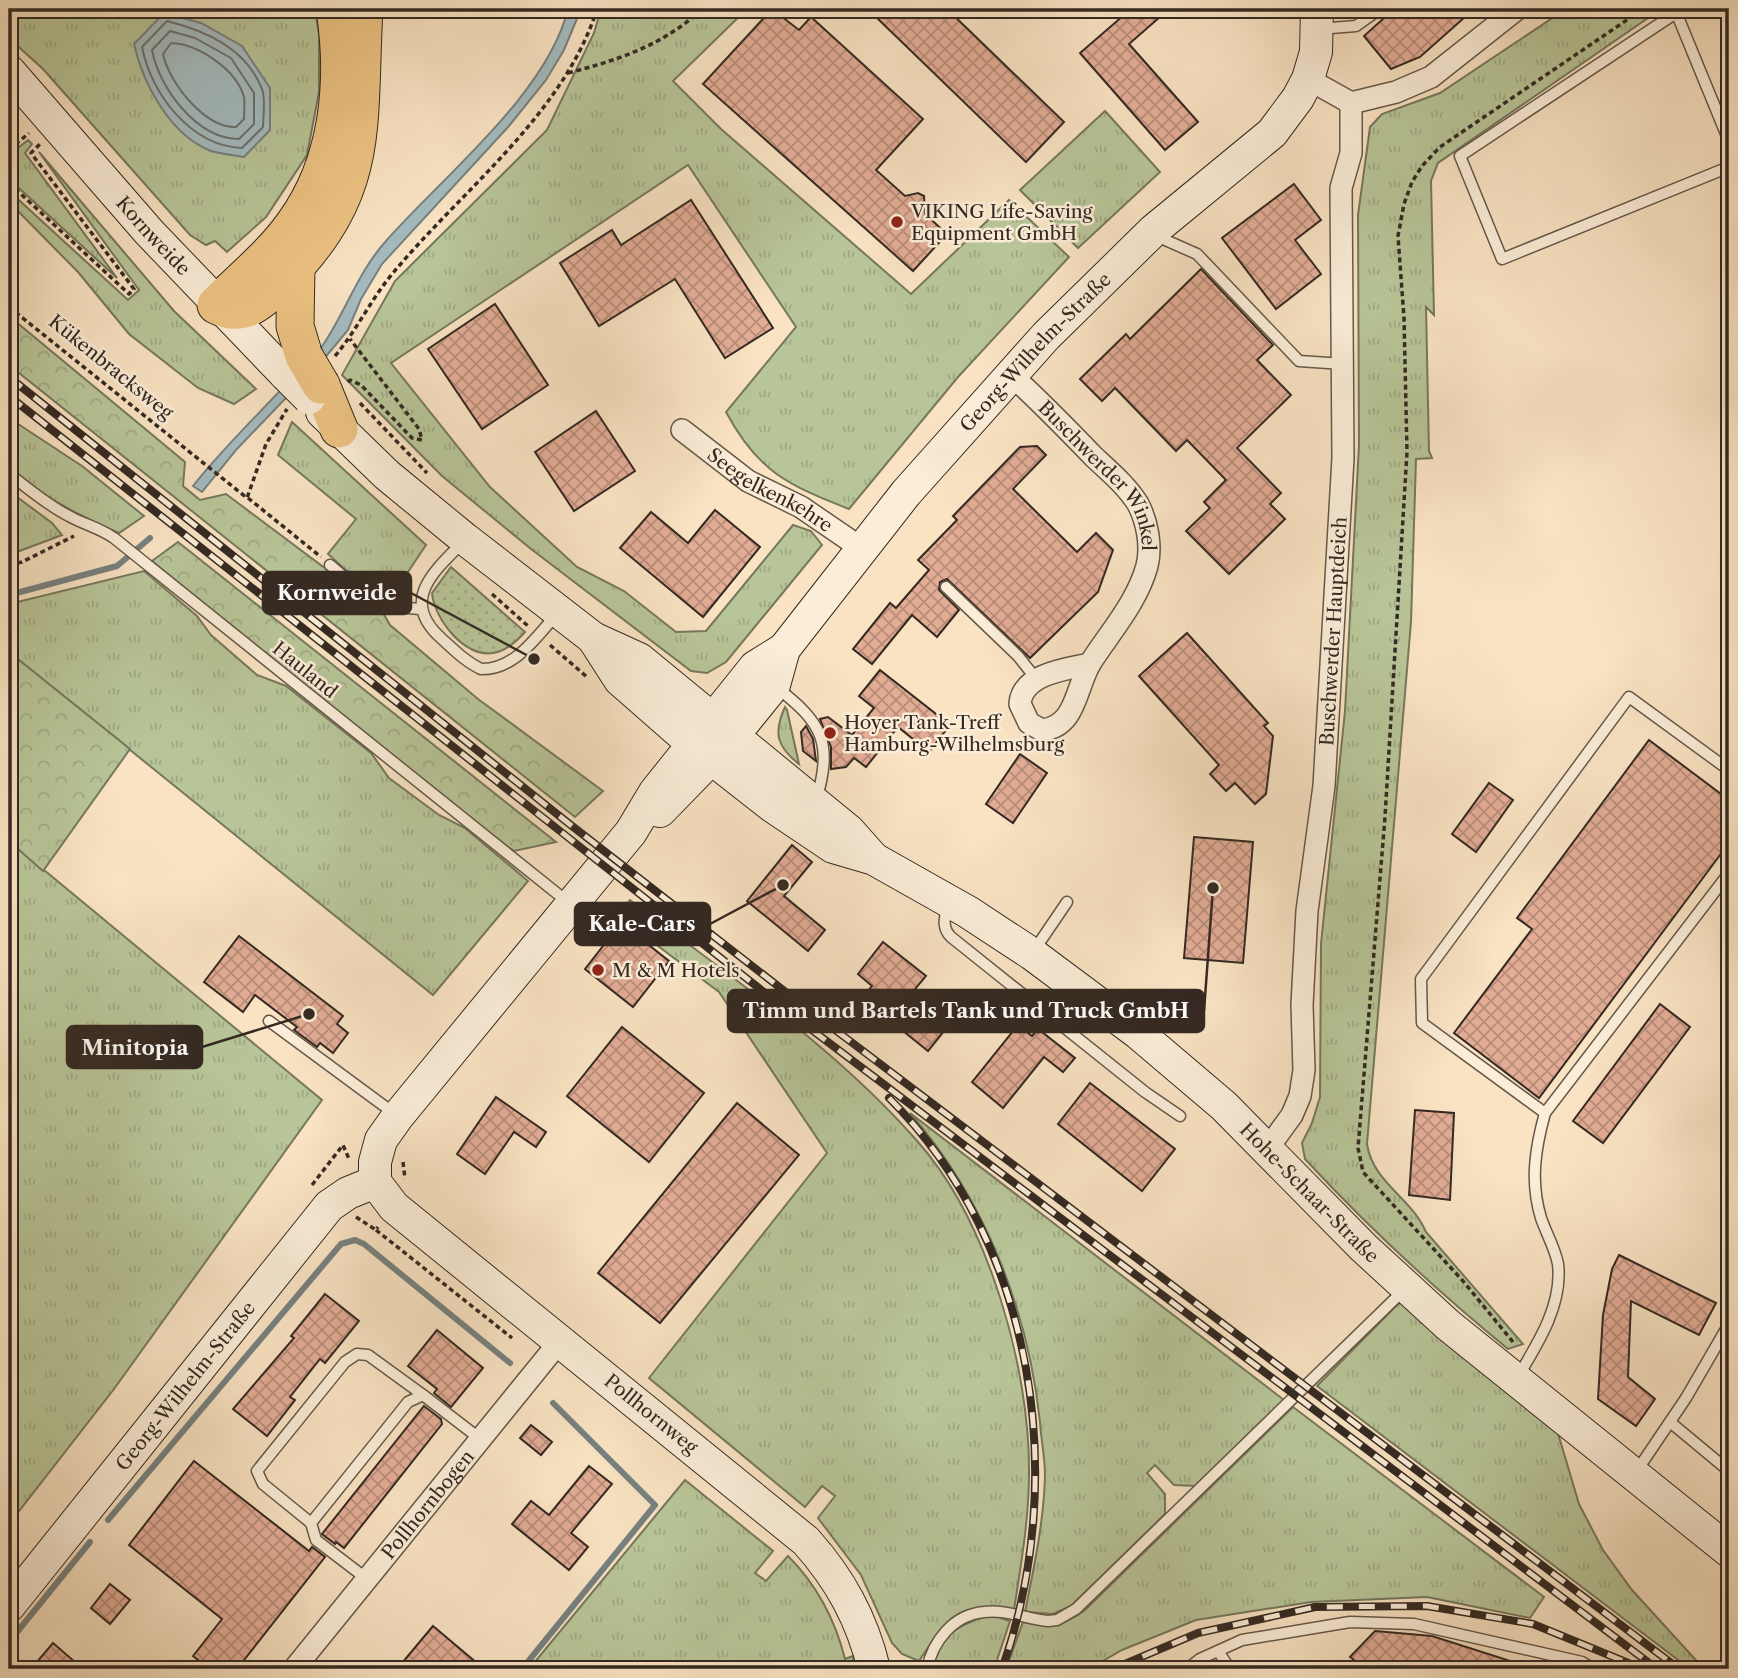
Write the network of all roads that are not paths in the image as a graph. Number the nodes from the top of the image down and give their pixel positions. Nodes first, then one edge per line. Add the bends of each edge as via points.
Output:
1 (335, 9) edge
2 (364, 9) edge
3 (1380, 9) edge
4 (1517, 9) edge
5 (1679, 10) edge
6 (1317, 19) edge
7 (9, 71) edge
8 (1308, 79) junction
9 (1351, 103) junction
10 (1729, 141) edge
11 (1729, 167) edge
12 (1151, 233) junction
13 (296, 267) junction
14 (216, 304) junction
15 (1343, 364) junction
16 (1011, 375) junction
17 (321, 379) junction
18 (339, 429) joint
19 (682, 430) dead end
20 (9, 474) edge
21 (465, 539) junction
22 (861, 548) junction
23 (331, 565) road end
24 (946, 587) dead end
25 (421, 609) junction
26 (559, 612) junction
27 (784, 649) junction
28 (1090, 664) junction
29 (1037, 680) junction
30 (774, 685) junction
31 (712, 740) junction
32 (1729, 770) edge
33 (815, 804) junction
34 (874, 859) junction
35 (1729, 873) edge
36 (948, 901) junction
37 (1067, 902) dead end
38 (572, 906) junction
39 (1032, 954) junction
40 (269, 1021) dead end
41 (1545, 1113) junction
42 (398, 1116) junction
43 (1180, 1116) dead end
44 (1268, 1148) junction
45 (378, 1188) junction
46 (1406, 1288) junction
47 (1729, 1324) edge
48 (551, 1351) junction
49 (1522, 1370) junction
50 (423, 1395) junction
51 (1670, 1422) junction
52 (479, 1438) junction
53 (1729, 1471) edge
54 (1634, 1475) junction
55 (311, 1523) junction
56 (1729, 1551) edge
57 (367, 1579) junction
58 (9, 1606) edge
59 (1218, 1651) junction
60 (295, 1669) edge
61 (874, 1669) edge
62 (927, 1669) edge
63 (1186, 1669) edge
64 (1230, 1669) edge
65 (1594, 1669) edge

1 - 14 highway via 340,79 323,171 294,225
2 - 13 highway via 362,113 354,165 335,213
3 - 6 lane via 1356,26
4 - 9 street via 1431,77
5 - 10 lane
5 - 11 lane via 1460,156 1502,259
6 - 8 main road, Georg-Wilhelm-Straße
7 - 14 main road, Kornweide
8 - 9 street
8 - 12 main road, Georg-Wilhelm-Straße via 1272,133
9 - 15 street, Buschwerder Hauptdeich via 1351,153 1341,188
12 - 15 lane via 1197,254 1300,361
12 - 16 main road, Georg-Wilhelm-Straße
13 - 14 highway via 249,309 234,312
13 - 17 highway via 295,326
14 - 17 main road, Kornweide
15 - 44 street, Buschwerder Hauptdeich via 1343,458 1324,786 1307,911 1304,1070 1292,1115
16 - 22 main road, Georg-Wilhelm-Straße
16 - 28 street, Buschwerder Winkel via 1133,496 1147,529 1147,563 1137,590
17 - 18 highway
18 - 21 main road
19 - 22 street, Seegelkenkehre via 748,481 821,519
20 - 38 lane, Hauland via 63,513 114,538
21 - 25 lane via 432,575
21 - 26 main road
22 - 27 main road, Georg-Wilhelm-Straße
23 - 25 lane via 384,606
24 - 29 lane
25 - 26 lane via 429,627 481,669 511,661
26 - 31 main road via 593,638 639,659
27 - 30 main road, Georg-Wilhelm-Straße
27 - 31 main road, Georg-Wilhelm-Straße via 755,667
28 - 29 street
28 - 29 street, Buschwerder Winkel via 1072,708 1052,730 1035,728 1021,711 1021,695
30 - 31 main road, Georg-Wilhelm-Straße
30 - 33 lane via 820,729 824,772
31 - 33 main road, Hohe-Schaar-Straße
31 - 34 main road, Hohe-Schaar-Straße via 772,807 833,847
31 - 38 main road, Georg-Wilhelm-Straße via 655,792 631,832
32 - 41 lane via 1629,697 1422,979 1422,1023
33 - 34 main road, Hohe-Schaar-Straße
34 - 36 main road, Hohe-Schaar-Straße
35 - 41 lane
36 - 39 main road, Hohe-Schaar-Straße
36 - 43 lane via 944,931
37 - 39 lane
38 - 42 main road, Georg-Wilhelm-Straße
39 - 44 main road, Hohe-Schaar-Straße via 1170,1059
40 - 42 lane
41 - 49 lane via 1535,1148 1534,1182 1558,1264 1545,1330
42 - 45 main road, Georg-Wilhelm-Straße via 381,1140 376,1162
44 - 46 main road, Hohe-Schaar-Straße
45 - 48 main road, Pollhornweg via 394,1208
45 - 58 main road, Georg-Wilhelm-Straße via 348,1193 329,1206
46 - 49 main road, Hohe-Schaar-Straße
46 - 62 lane via 1076,1609 1048,1621 987,1611 968,1617 935,1643
47 - 51 lane
48 - 52 street, Pollhornbogen
48 - 61 main road, Pollhornweg via 806,1541 851,1603
49 - 54 main road, Hohe-Schaar-Straße
50 - 52 lane
50 - 55 lane via 408,1402
50 - 55 lane via 368,1355 357,1354 345,1362 257,1471 263,1484
51 - 53 lane
51 - 54 lane
52 - 57 street, Pollhornbogen
54 - 56 main road, Hohe-Schaar-Straße
55 - 57 lane via 316,1540
57 - 60 street, Pollhornbogen
59 - 63 lane
59 - 64 lane
59 - 65 lane via 1242,1640 1350,1622 1414,1624 1581,1662

